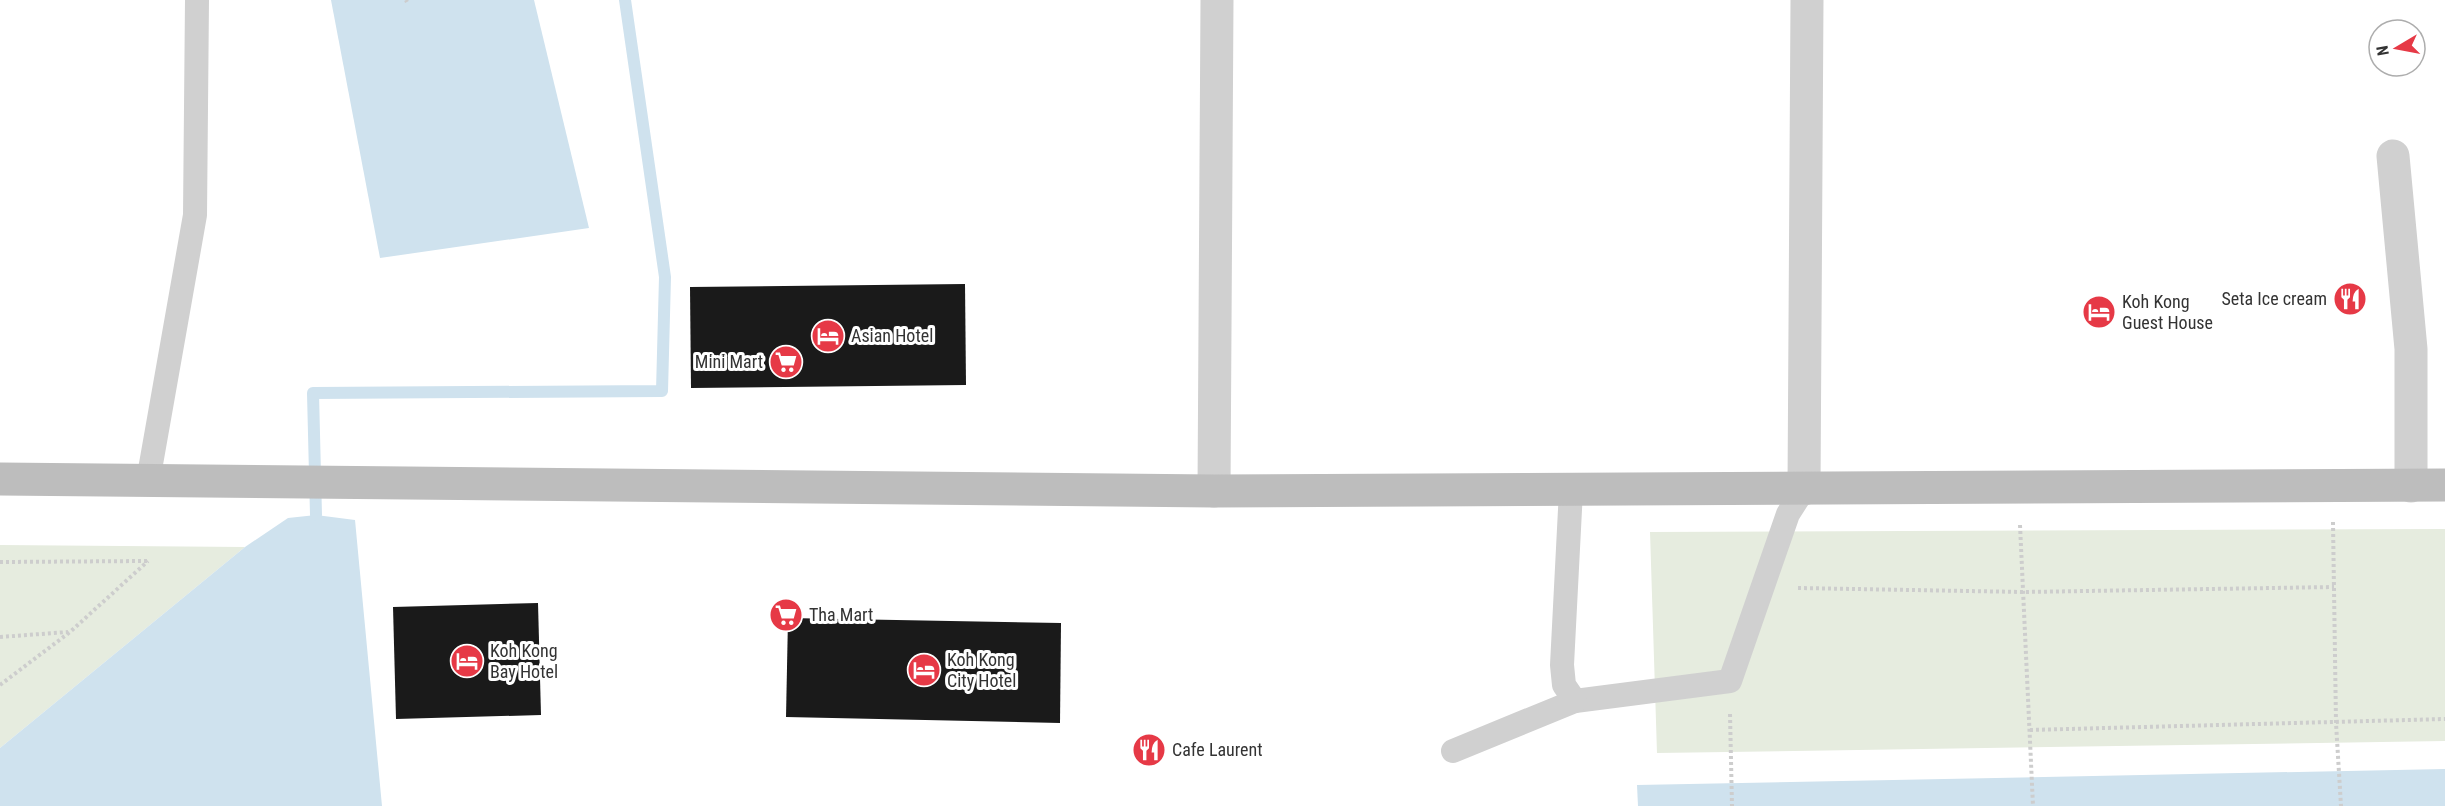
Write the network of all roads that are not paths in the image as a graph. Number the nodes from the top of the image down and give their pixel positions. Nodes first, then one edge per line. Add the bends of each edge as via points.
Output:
1 (197, 0) edge
2 (1217, 0) edge
3 (1807, 0) edge
4 (2393, 156) dead end
5 (0, 479) edge
6 (148, 481) junction
7 (2445, 485) edge
8 (2411, 486) junction
9 (1571, 489) junction
10 (1804, 489) junction
11 (1215, 491) junction
12 (1575, 701) junction
13 (1453, 751) dead end

1 - 6 lane via 195,215
2 - 11 street
3 - 10 street
4 - 8 street via 2411,349
5 - 6 street
6 - 11 street
7 - 8 street
8 - 10 street
9 - 10 street
9 - 11 street
9 - 12 lane via 1563,666 1564,685
10 - 12 lane via 1788,514 1730,681
12 - 13 lane

